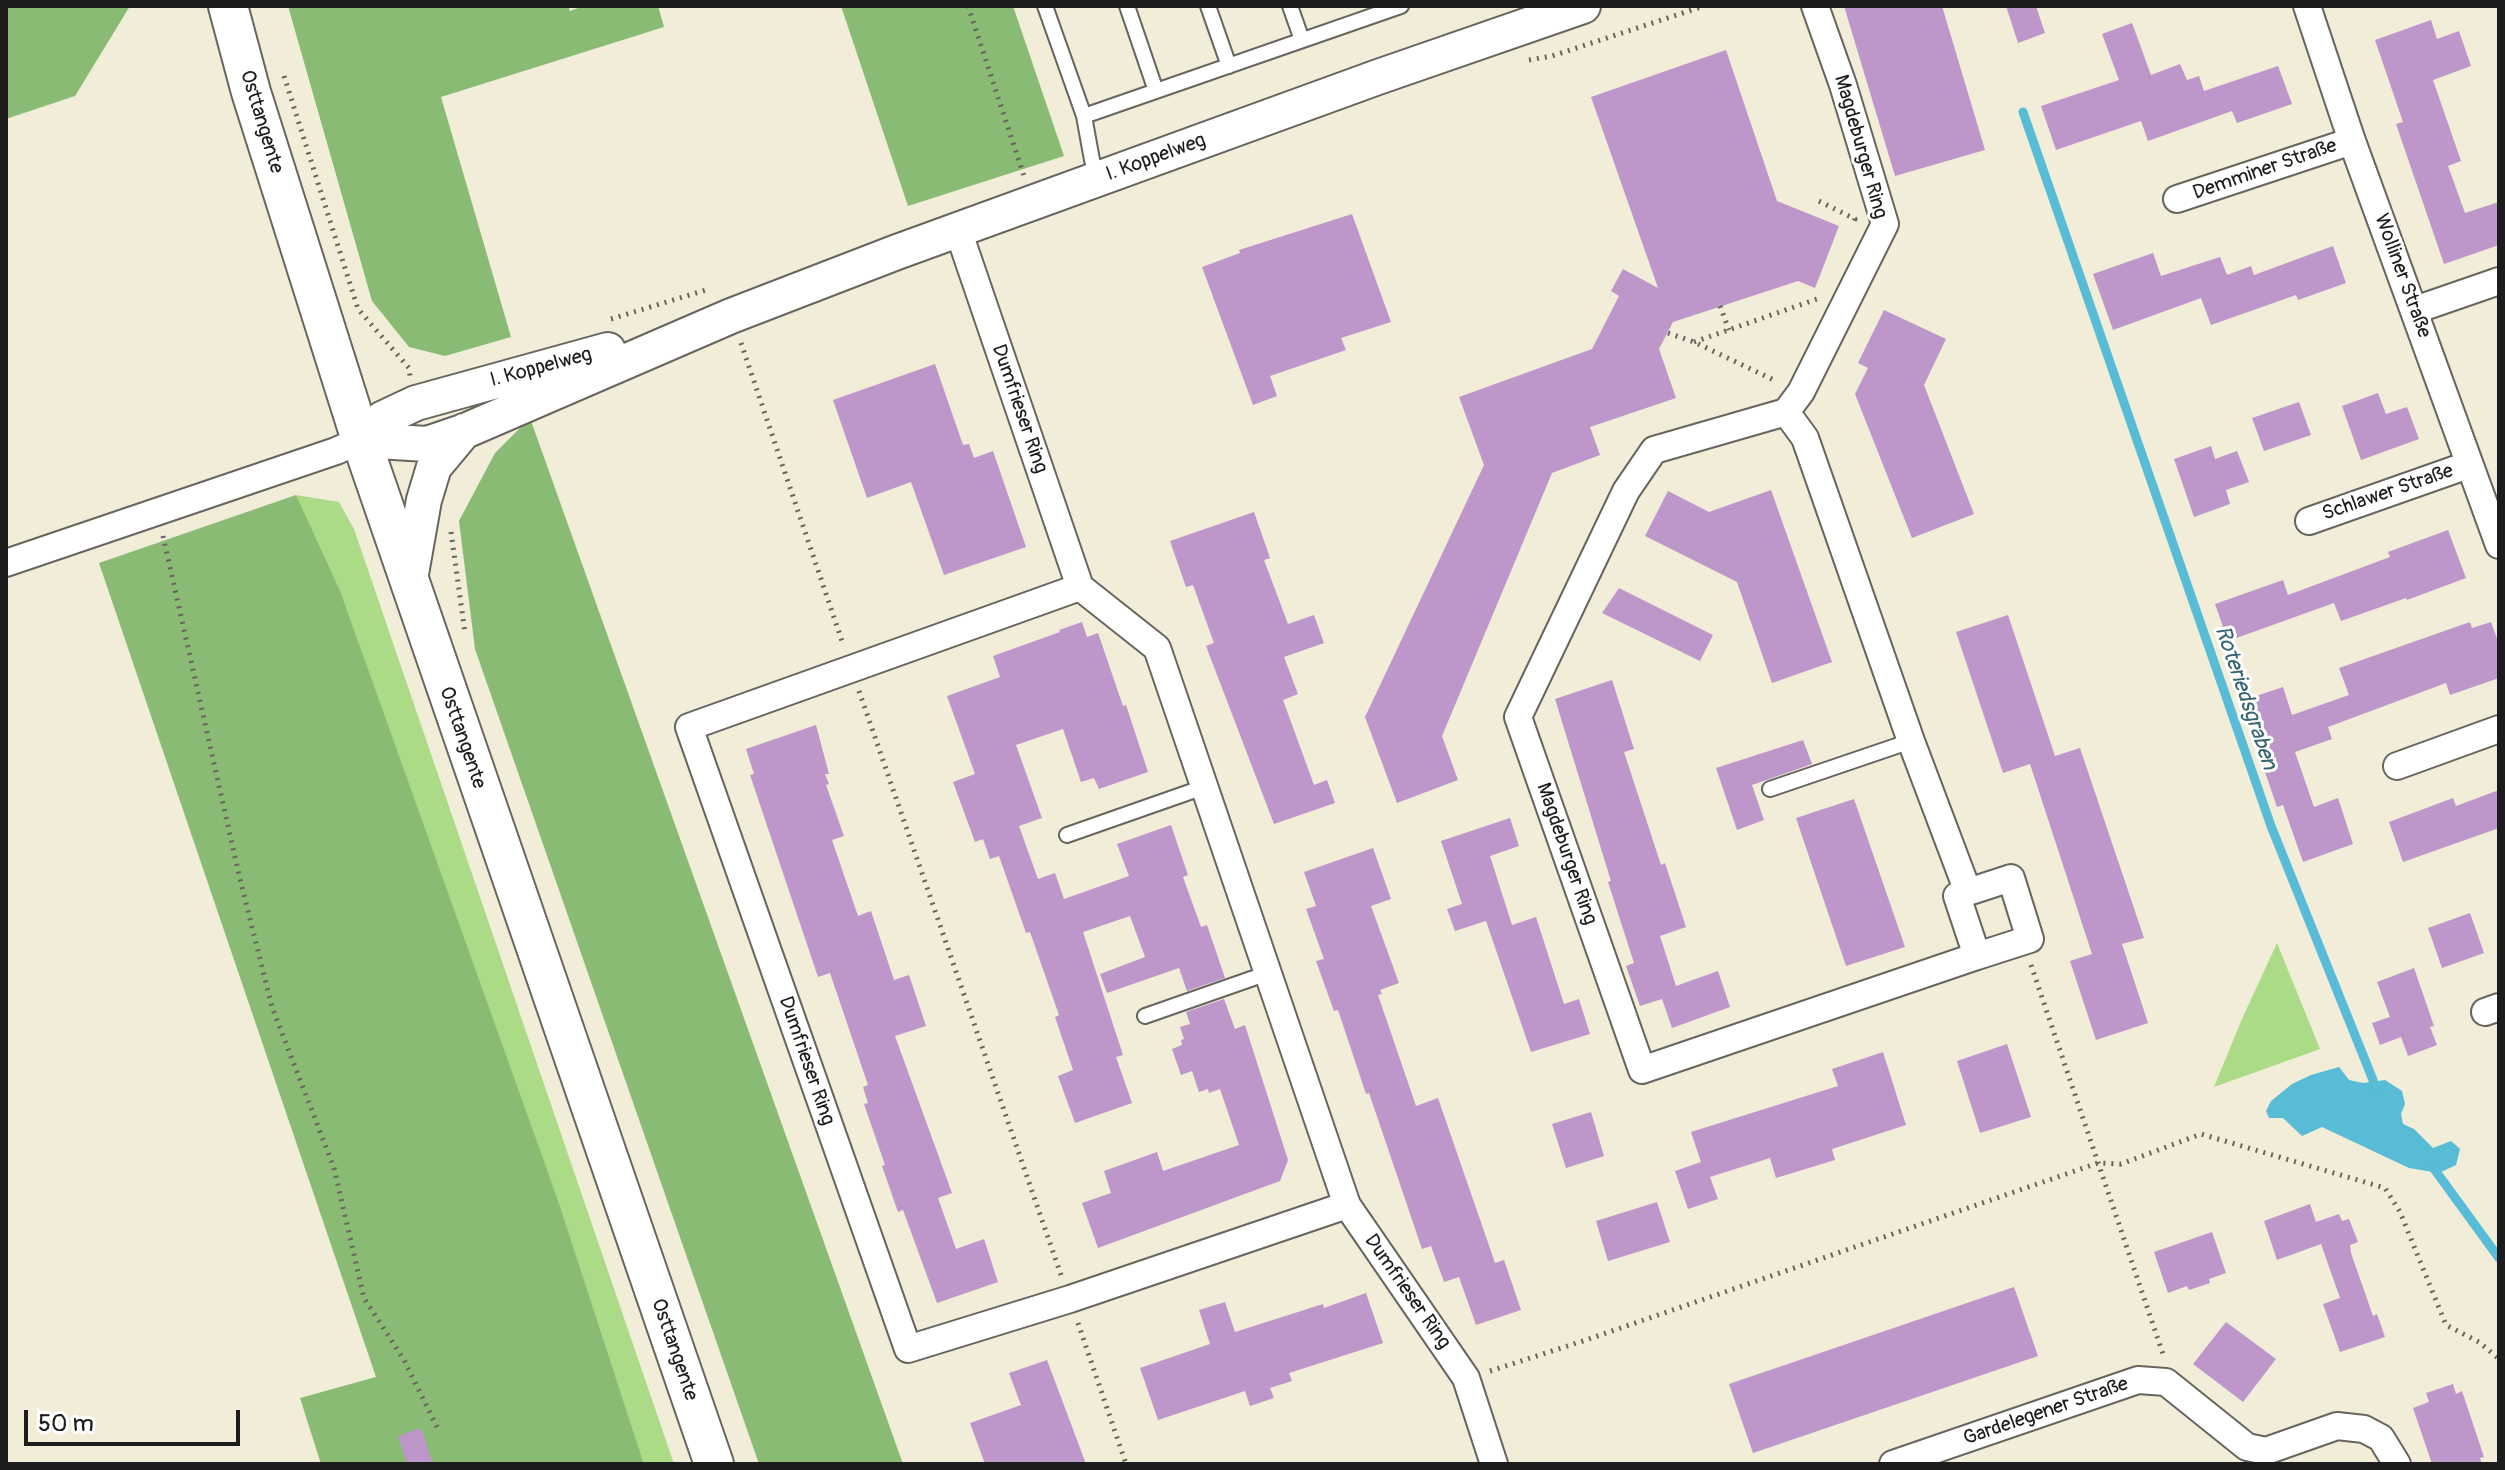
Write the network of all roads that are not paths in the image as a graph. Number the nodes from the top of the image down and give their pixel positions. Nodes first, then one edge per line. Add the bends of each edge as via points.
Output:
1 (228, 6) edge
2 (1045, 6) edge
3 (1127, 6) edge
4 (1208, 6) edge
5 (1290, 6) edge
6 (1401, 6) edge
7 (1583, 6) edge
8 (1815, 6) edge
9 (2307, 6) edge
10 (1373, 11) edge
11 (1302, 40) junction
12 (1229, 66) junction
13 (1156, 91) junction
14 (1084, 116) junction
15 (2352, 141) junction
16 (1098, 179) junction
17 (2177, 199) dead end
18 (958, 230) junction
19 (2499, 281) edge
20 (726, 300) junction
21 (2415, 310) junction
22 (1793, 402) junction
23 (465, 431) junction
24 (361, 440) junction
25 (2468, 465) junction
26 (2309, 521) dead end
27 (2499, 545) edge
28 (6, 563) edge
29 (409, 585) junction
30 (1080, 587) junction
31 (2499, 729) edge
32 (1911, 741) junction
33 (2397, 766) dead end
34 (1204, 787) junction
35 (1770, 789) dead end
36 (1067, 835) dead end
37 (1968, 892) junction
38 (1977, 956) junction
39 (1268, 973) junction
40 (1145, 1016) dead end
41 (1347, 1205) junction
42 (714, 1464) edge
43 (1494, 1464) edge
44 (1893, 1464) edge
45 (2397, 1464) edge

1 - 24 main road, Osttangente
2 - 14 lane
3 - 13 lane
4 - 12 lane
5 - 11 lane
6 - 10 lane
7 - 16 street, I. Koppelweg
8 - 22 street, Magdeburger Ring via 1885,224
9 - 15 street, Wolliner Straße
10 - 11 lane
11 - 12 lane
12 - 13 lane
13 - 14 lane
14 - 16 lane
15 - 17 street, Demminer Straße
15 - 21 street, Wolliner Straße
16 - 18 street, I. Koppelweg
18 - 20 street, I. Koppelweg
18 - 30 street, Dumfrieser Ring
19 - 21 street
20 - 23 street, I. Koppelweg
20 - 24 street, I. Koppelweg via 416,403 382,419
21 - 25 street, Wolliner Straße
22 - 32 street
22 - 38 street, Magdeburger Ring via 1654,450 1626,491 1518,717 1642,1070
23 - 24 street, I. Koppelweg via 427,444
23 - 29 street, I. Koppelweg via 434,467
24 - 28 street, I. Koppelweg
24 - 29 main road, Osttangente
25 - 26 street, Schlawer Straße
25 - 27 street, Wolliner Straße
29 - 42 main road, Osttangente
30 - 34 street, Dumfrieser Ring via 1157,648
30 - 41 street, Dumfrieser Ring via 689,727 908,1349
31 - 33 street
32 - 35 lane
32 - 37 street
34 - 36 lane
34 - 39 street, Dumfrieser Ring
37 - 38 street via 1957,896
37 - 38 street, Magdeburger Ring via 2011,878 2030,939
39 - 40 lane
39 - 41 street, Dumfrieser Ring
41 - 43 street, Dumfrieser Ring via 1466,1378
44 - 45 street, Gardelegener Straße via 2138,1380 2166,1382 2247,1447 2266,1451 2337,1426 2364,1429 2381,1438

